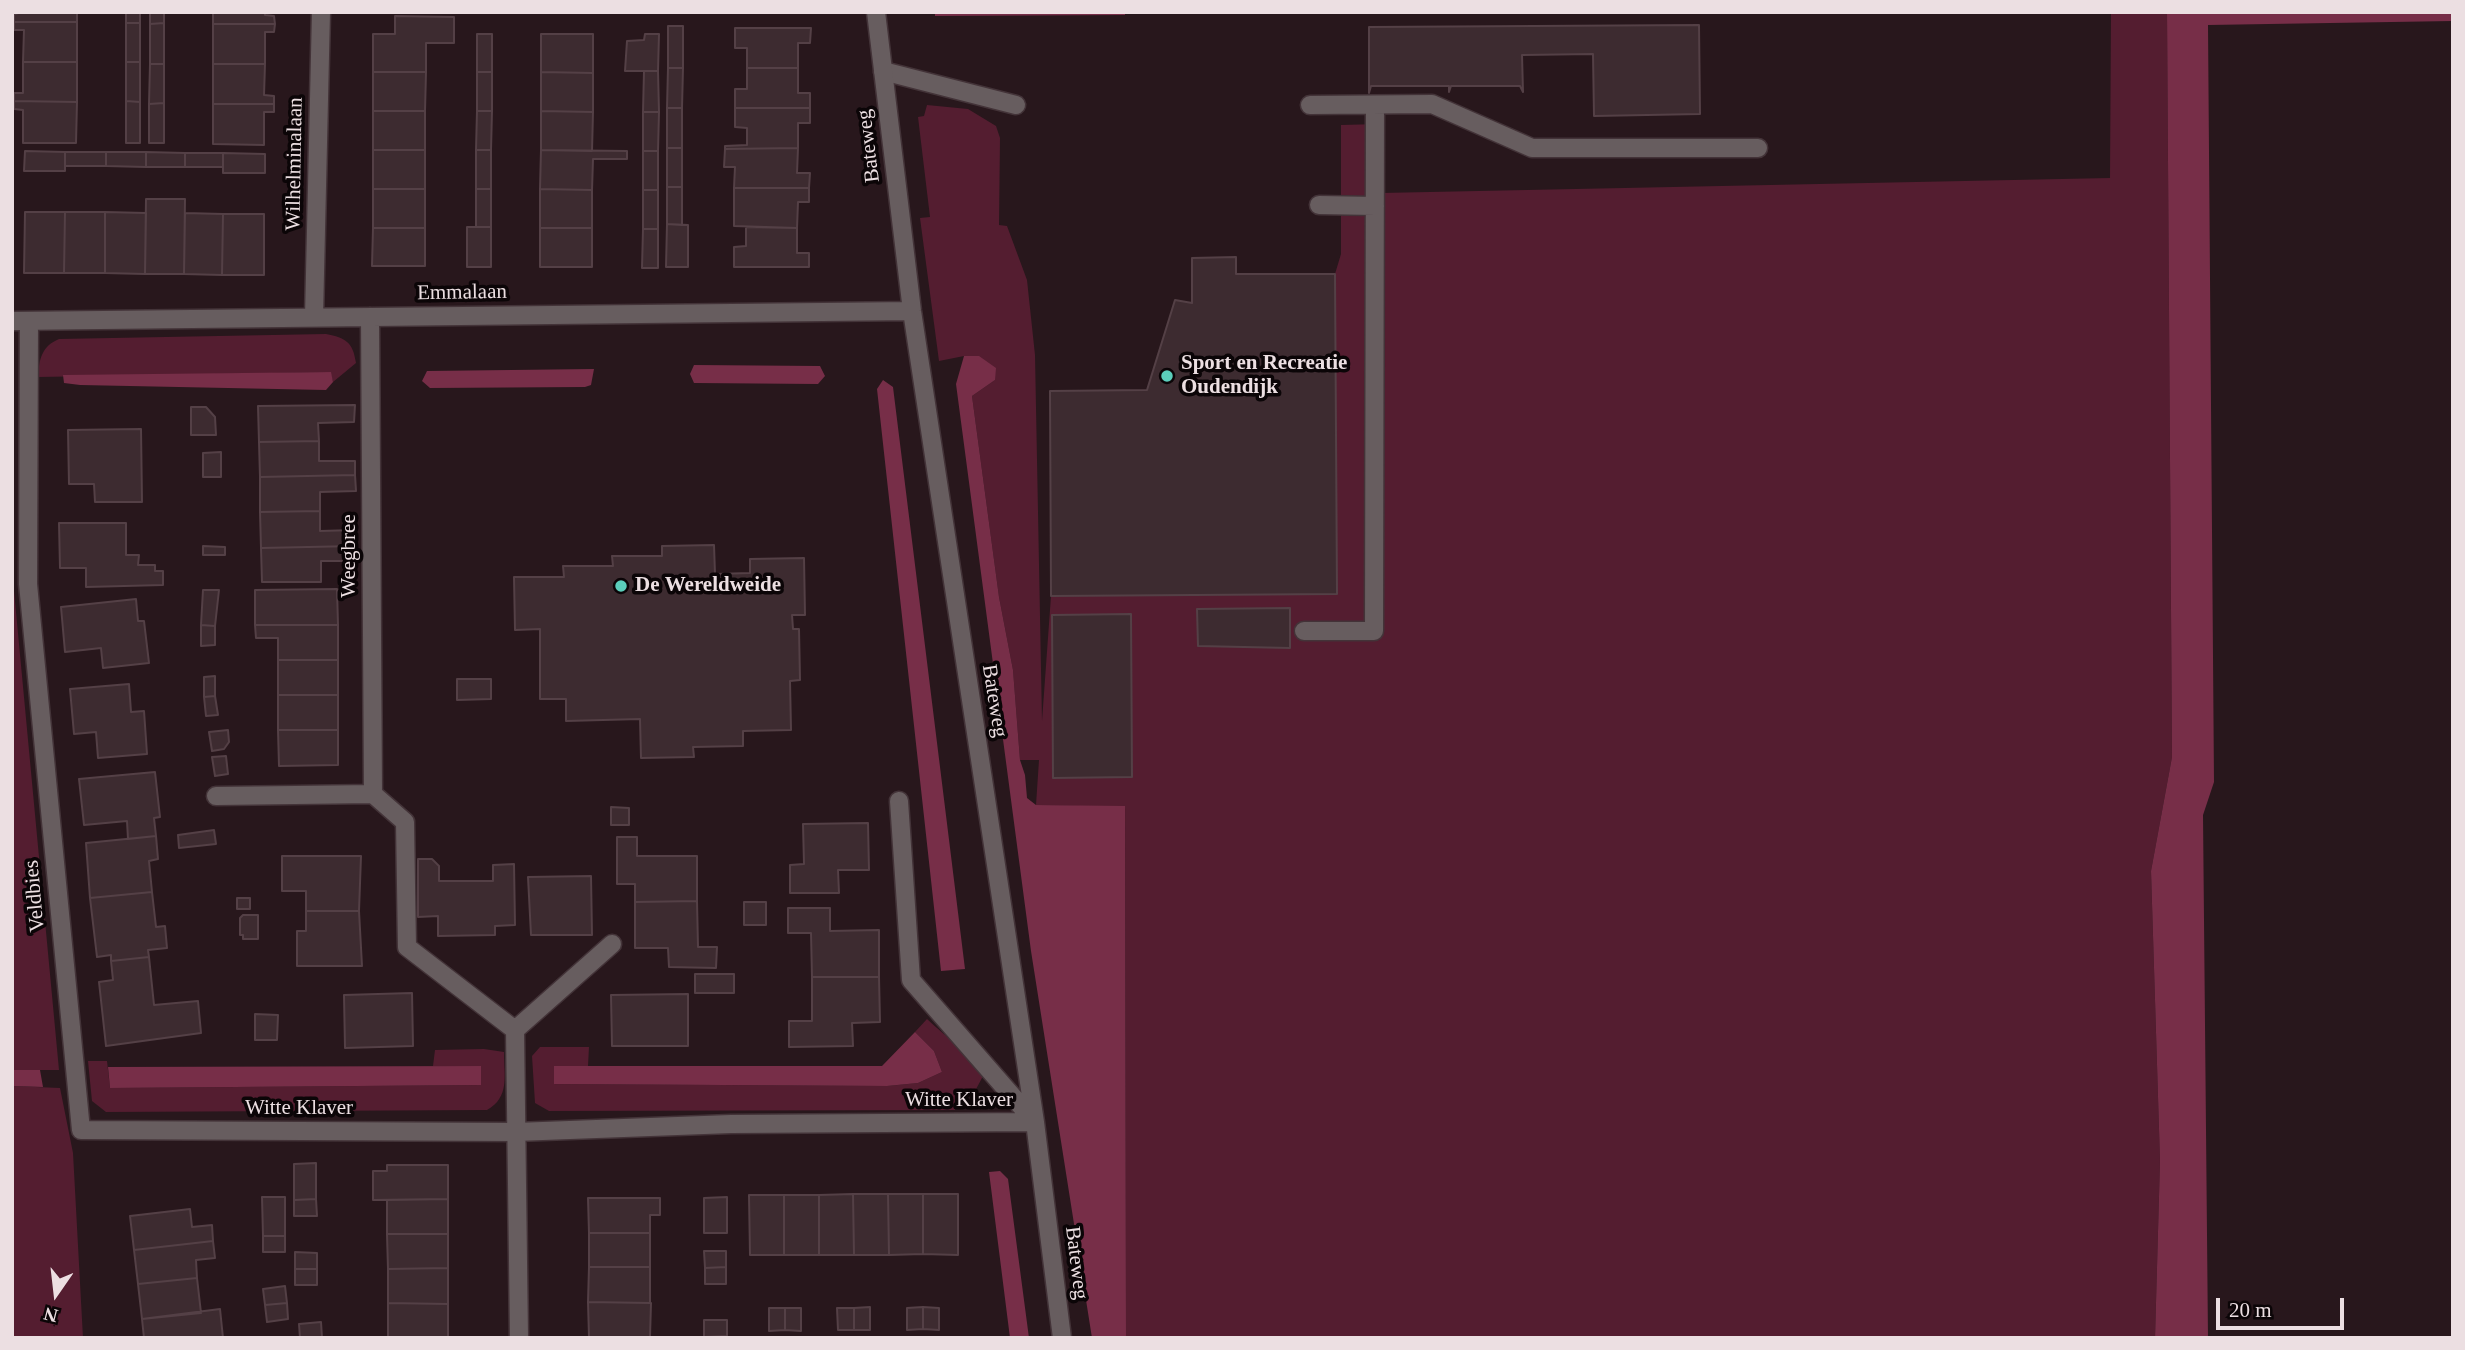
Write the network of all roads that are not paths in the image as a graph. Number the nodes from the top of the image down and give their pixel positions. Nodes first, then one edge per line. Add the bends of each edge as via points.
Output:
1 (321, 12) edge
2 (876, 12) edge
3 (883, 71) junction
4 (1016, 105) dead end
5 (1310, 105) dead end
6 (1375, 105) junction
7 (1758, 148) dead end
8 (1319, 205) dead end
9 (1375, 206) junction
10 (912, 311) junction
11 (314, 317) junction
12 (370, 317) junction
13 (21, 321) edge
14 (1304, 631) dead end
15 (373, 794) junction
16 (216, 796) dead end
17 (899, 801) dead end
18 (612, 944) dead end
19 (514, 1031) junction
20 (1035, 1122) junction
21 (81, 1130) joint
22 (516, 1132) junction
23 (519, 1338) edge
24 (1062, 1338) edge

1 - 11 street, Wilhelminalaan
2 - 3 street, Bateweg
3 - 4 street
3 - 10 street, Bateweg
5 - 6 street
6 - 7 street via 1432,104 1532,148
6 - 9 street
8 - 9 street
9 - 14 street via 1374,631
10 - 12 street, Emmalaan
10 - 20 street, Bateweg
11 - 12 street, Emmalaan
11 - 13 street, Emmalaan
12 - 15 street, Weegbree
13 - 21 street, Veldbies via 28,584
15 - 16 street
15 - 19 street via 405,822 407,947
17 - 20 street, Witte Klaver via 911,980
18 - 19 street
19 - 22 street
20 - 22 street, Witte Klaver via 731,1124
20 - 24 street, Bateweg
21 - 22 street, Witte Klaver
22 - 23 street

